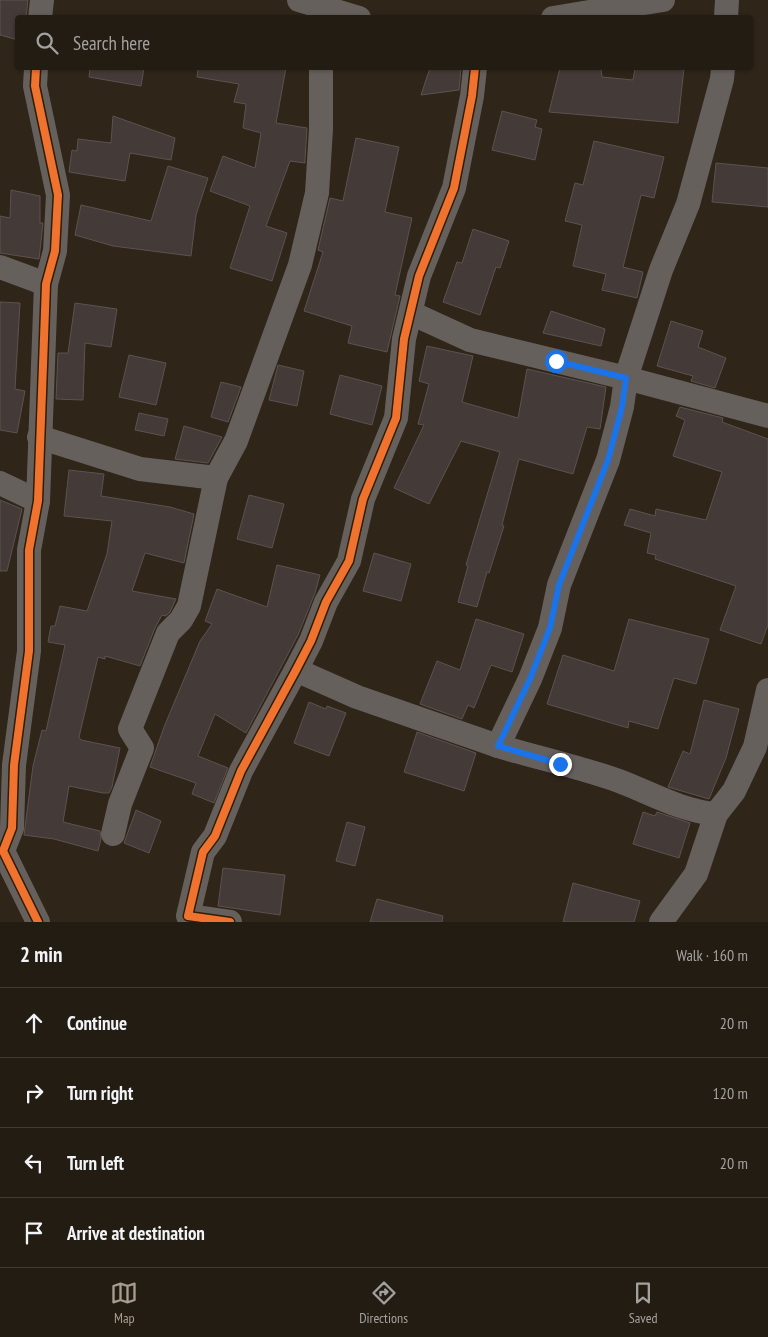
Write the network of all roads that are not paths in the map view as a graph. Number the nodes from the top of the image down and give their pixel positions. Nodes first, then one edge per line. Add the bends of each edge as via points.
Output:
1 (42, 0) edge
2 (299, 0) edge
3 (663, 0) edge
4 (727, 0) edge
5 (321, 13) edge
6 (40, 15) edge
7 (336, 15) edge
8 (571, 15) edge
9 (726, 15) edge
10 (36, 70) edge
11 (321, 70) edge
12 (475, 70) edge
13 (723, 70) edge
14 (0, 267) edge
15 (46, 284) junction
16 (411, 313) junction
17 (626, 378) junction
18 (768, 416) edge
19 (38, 437) junction
20 (216, 478) junction
21 (0, 483) edge
22 (38, 501) junction
23 (296, 670) junction
24 (768, 690) edge
25 (498, 746) junction
26 (716, 814) junction
27 (113, 834) dead end
28 (188, 919) edge
29 (38, 922) edge
30 (230, 922) edge
31 (661, 922) edge

1 - 6 street
2 - 5 street
3 - 8 street
4 - 9 street
5 - 7 street
10 - 15 street via 35,86 58,195 55,251
11 - 20 street via 318,193 300,265 236,441
12 - 16 street via 454,188 419,276
13 - 17 street via 688,204 661,270
14 - 15 street
15 - 19 street
16 - 17 street via 470,340
16 - 23 street via 404,339 396,418 363,499 349,562 326,602
17 - 18 street
17 - 25 street via 608,460 559,585 550,628
19 - 20 street via 140,470
19 - 22 street
20 - 27 street via 189,606 168,633 130,730 142,748 120,804
21 - 22 street
22 - 29 street via 29,550 29,650 14,765 12,828 3,851
23 - 25 street via 357,697
23 - 28 street via 240,771 215,836 202,852
24 - 26 street via 755,747 734,791
25 - 26 street via 618,781 701,813
26 - 31 street via 696,874
28 - 30 street

